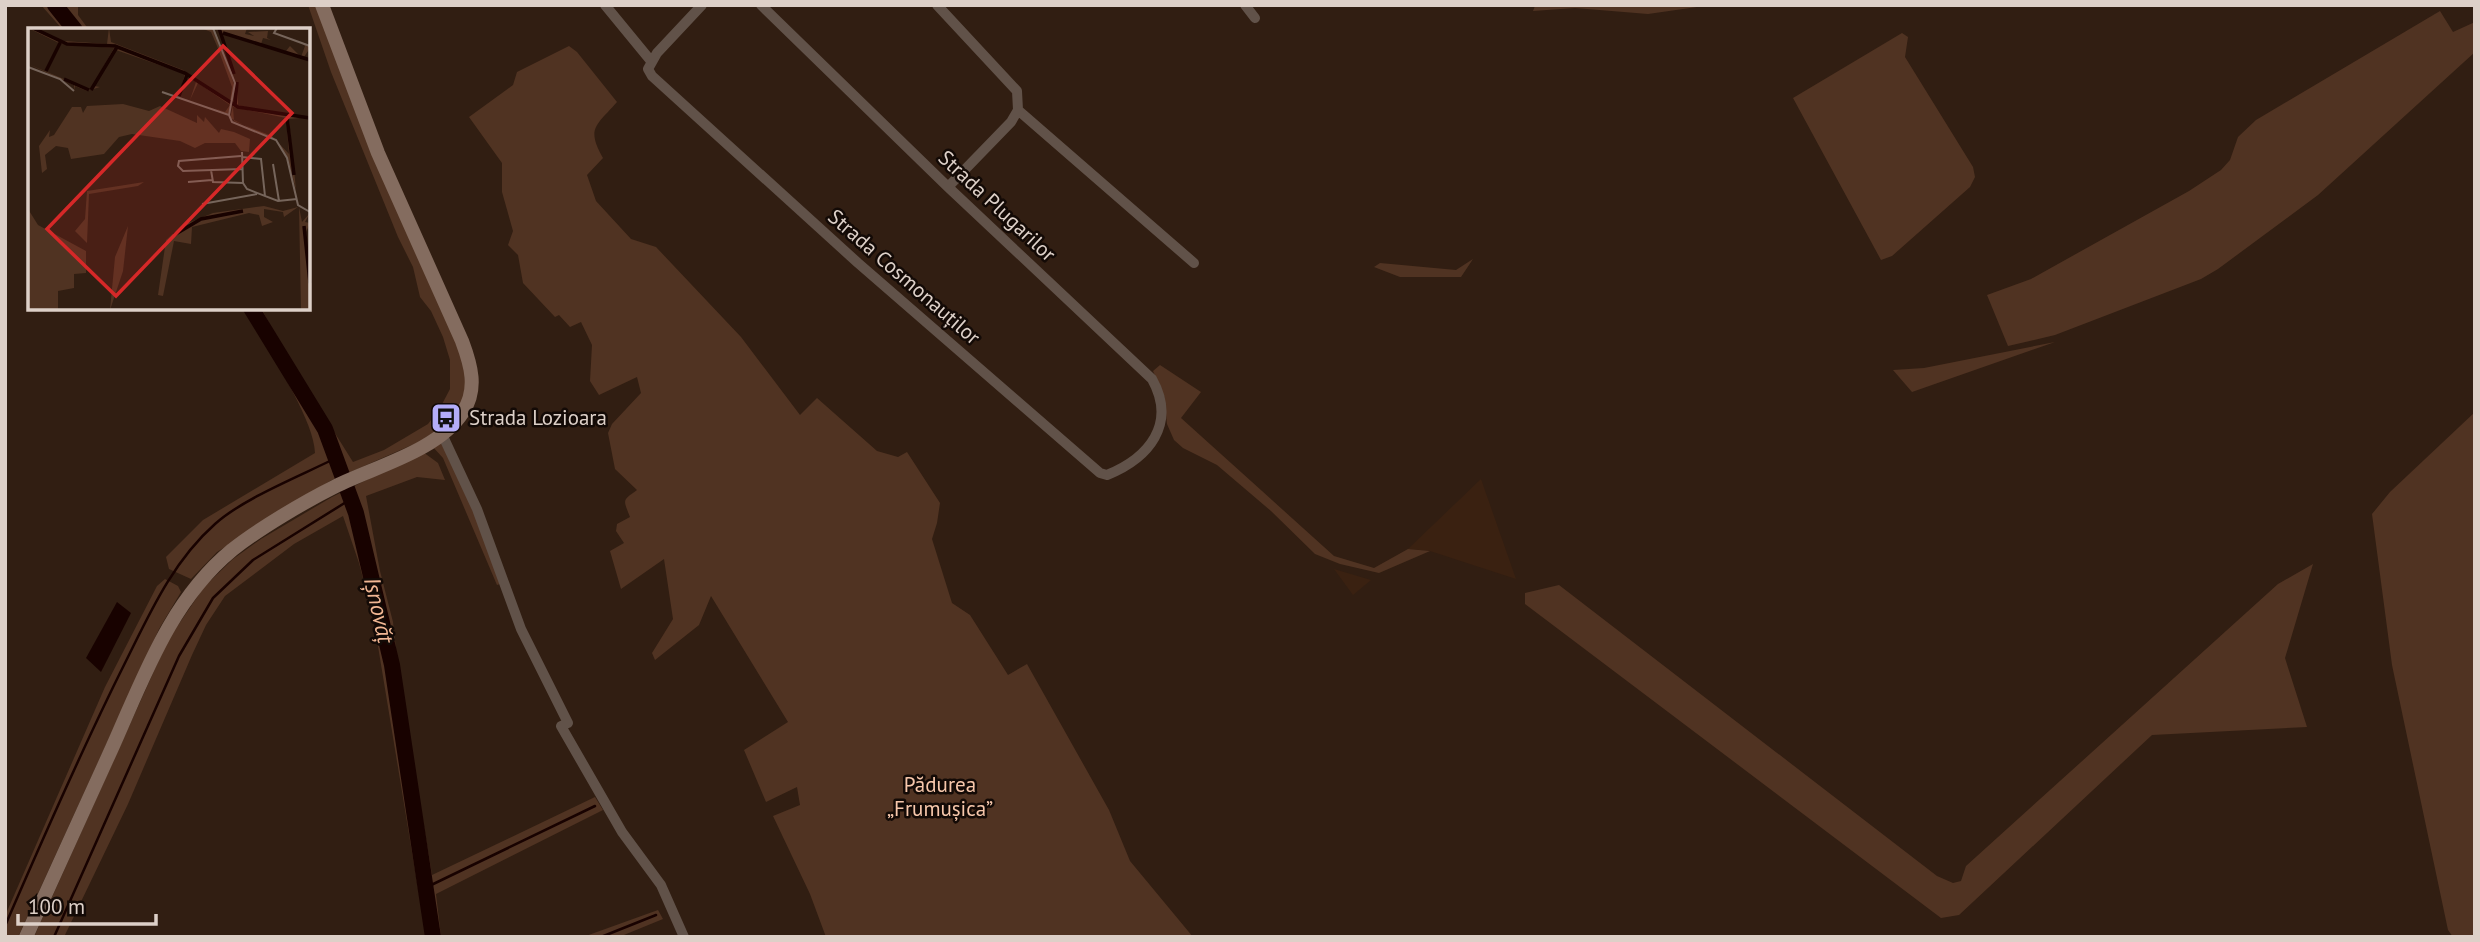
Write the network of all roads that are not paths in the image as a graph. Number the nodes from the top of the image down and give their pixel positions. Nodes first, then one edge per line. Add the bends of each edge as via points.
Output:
1 (322, 5) edge
2 (606, 5) edge
3 (702, 5) edge
4 (761, 5) edge
5 (937, 5) edge
6 (1245, 5) edge
7 (1255, 18) dead end
8 (650, 65) junction
9 (1018, 110) junction
10 (948, 187) junction
11 (1194, 263) dead end
12 (442, 434) junction
13 (1146, 452) joint
14 (26, 937) edge
15 (684, 937) edge

1 - 12 street via 378,153 470,363 471,396 464,412
2 - 8 street
3 - 8 street
4 - 10 street, Strada Plugarilor
5 - 9 street via 1017,91
6 - 7 street
8 - 13 street, Strada Cosmonauților via 652,76 858,263 1100,473 1123,469
9 - 10 street
9 - 11 street
10 - 13 street, Strada Plugarilor via 1152,379 1159,391 1162,421
12 - 14 street via 428,445 334,487 233,550 180,607 163,635
12 - 15 street via 477,509 521,629 568,723 561,726 622,832 661,885

